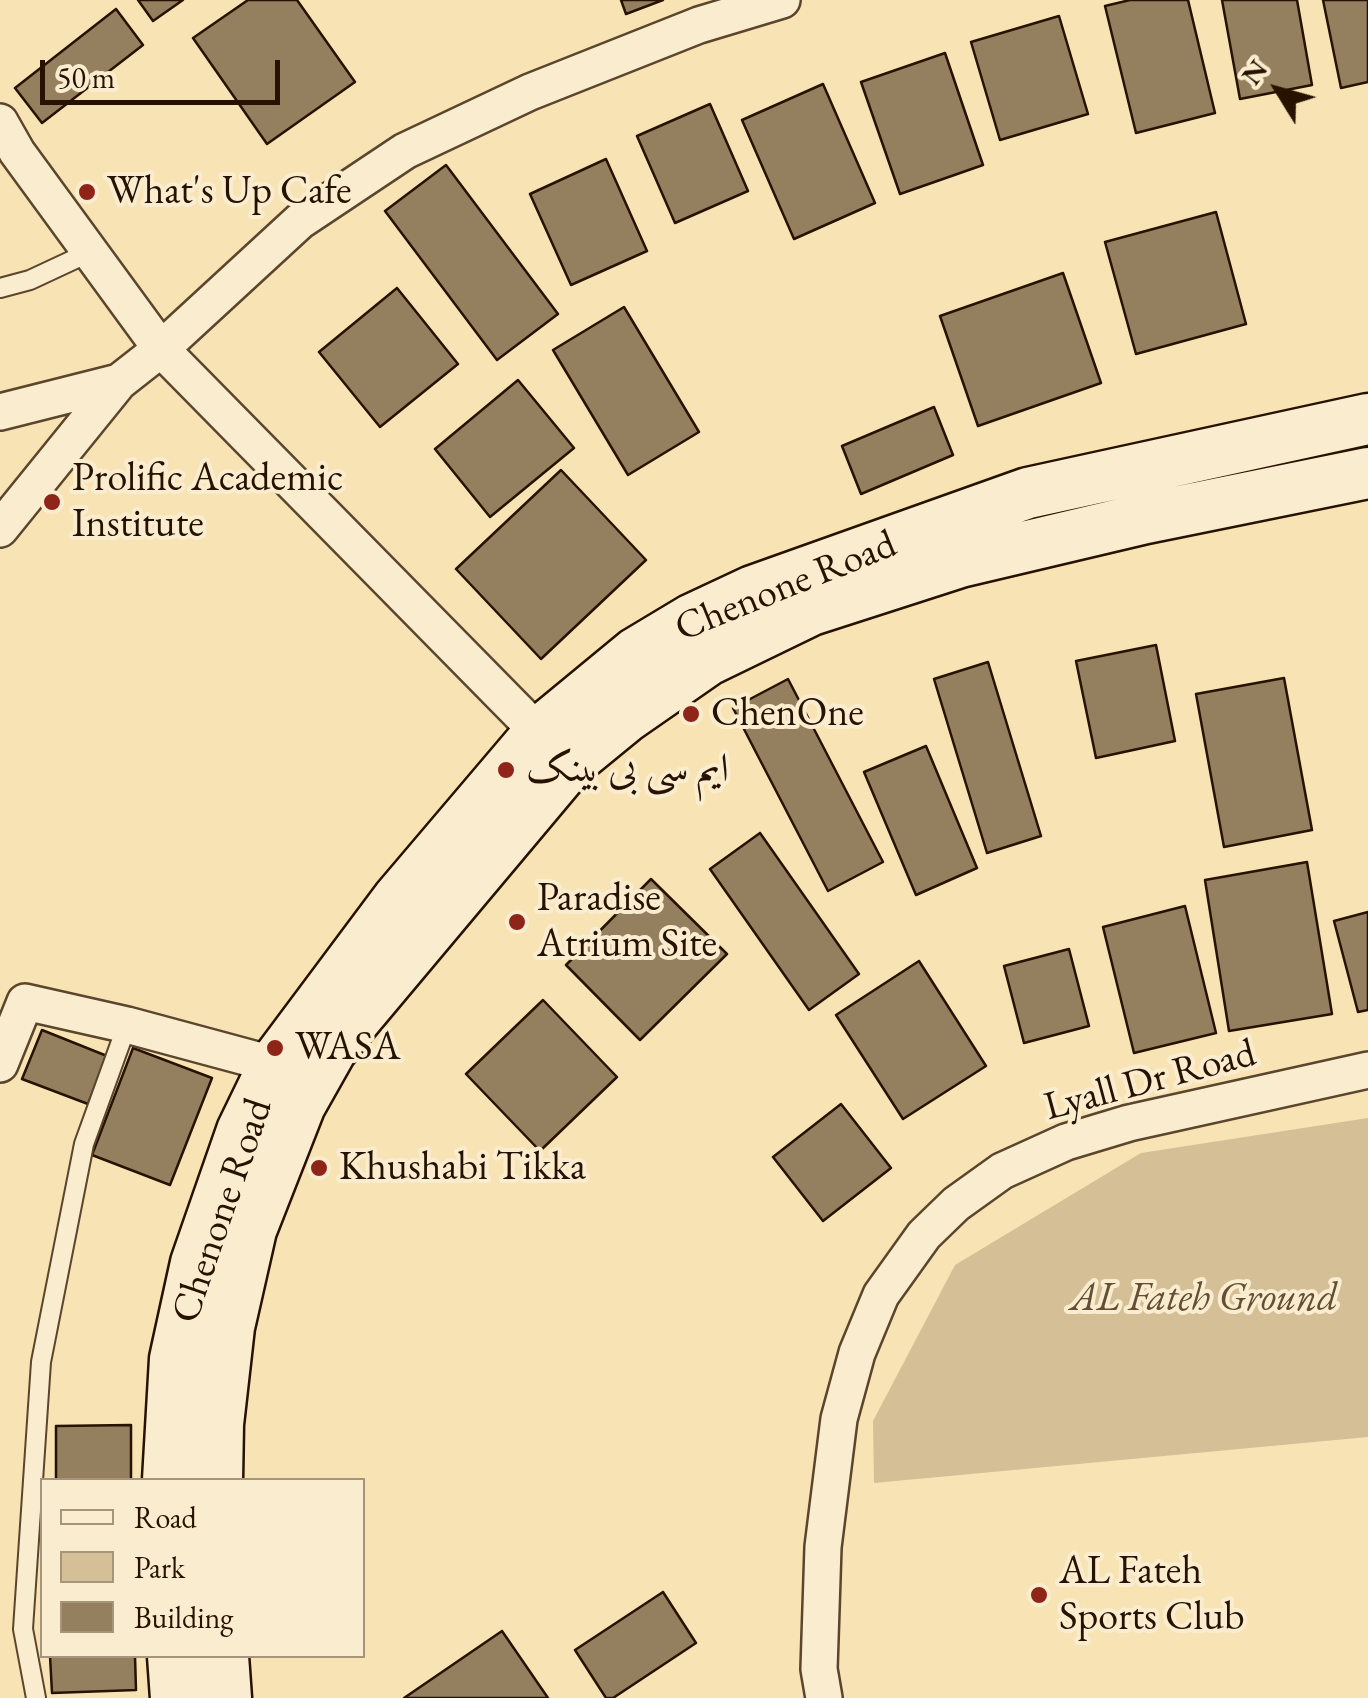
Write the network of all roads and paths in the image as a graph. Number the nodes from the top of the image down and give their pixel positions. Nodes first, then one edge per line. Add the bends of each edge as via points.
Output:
1 (782, 0) edge
2 (5, 144) edge
3 (90, 252) junction
4 (0, 288) edge
5 (161, 349) junction
6 (119, 382) junction
7 (0, 412) edge
8 (1368, 419) edge
9 (1368, 474) edge
10 (0, 529) edge
11 (539, 734) junction
12 (12, 1002) edge
13 (127, 1025) junction
14 (0, 1064) edge
15 (1368, 1070) edge
16 (295, 1071) junction
17 (168, 1478) edge
18 (217, 1478) edge
19 (173, 1658) edge
20 (223, 1658) edge
21 (36, 1698) edge
22 (176, 1698) edge
23 (226, 1698) edge
24 (824, 1698) edge

1 - 5 street via 530,92 405,151 300,221
2 - 3 street
3 - 4 lane
3 - 5 street
5 - 6 street
5 - 11 street
6 - 7 street
6 - 10 street
8 - 11 street, Chenone Road via 1028,493 753,591 636,653
9 - 16 street, Chenone Road via 960,562 811,610 708,660 572,762 352,1023
11 - 16 street, Chenone Road via 398,899
12 - 13 street
12 - 14 street
13 - 16 street
13 - 21 lane via 84,1144 40,1362 23,1629
15 - 24 street, Lyall Dr Road via 1066,1142 1002,1171 924,1235 881,1295 840,1418 823,1548
16 - 17 street, Chenone Road via 242,1131 196,1263 174,1359
16 - 18 street, Chenone Road via 300,1105 251,1230 229,1328
19 - 22 street
20 - 23 street

